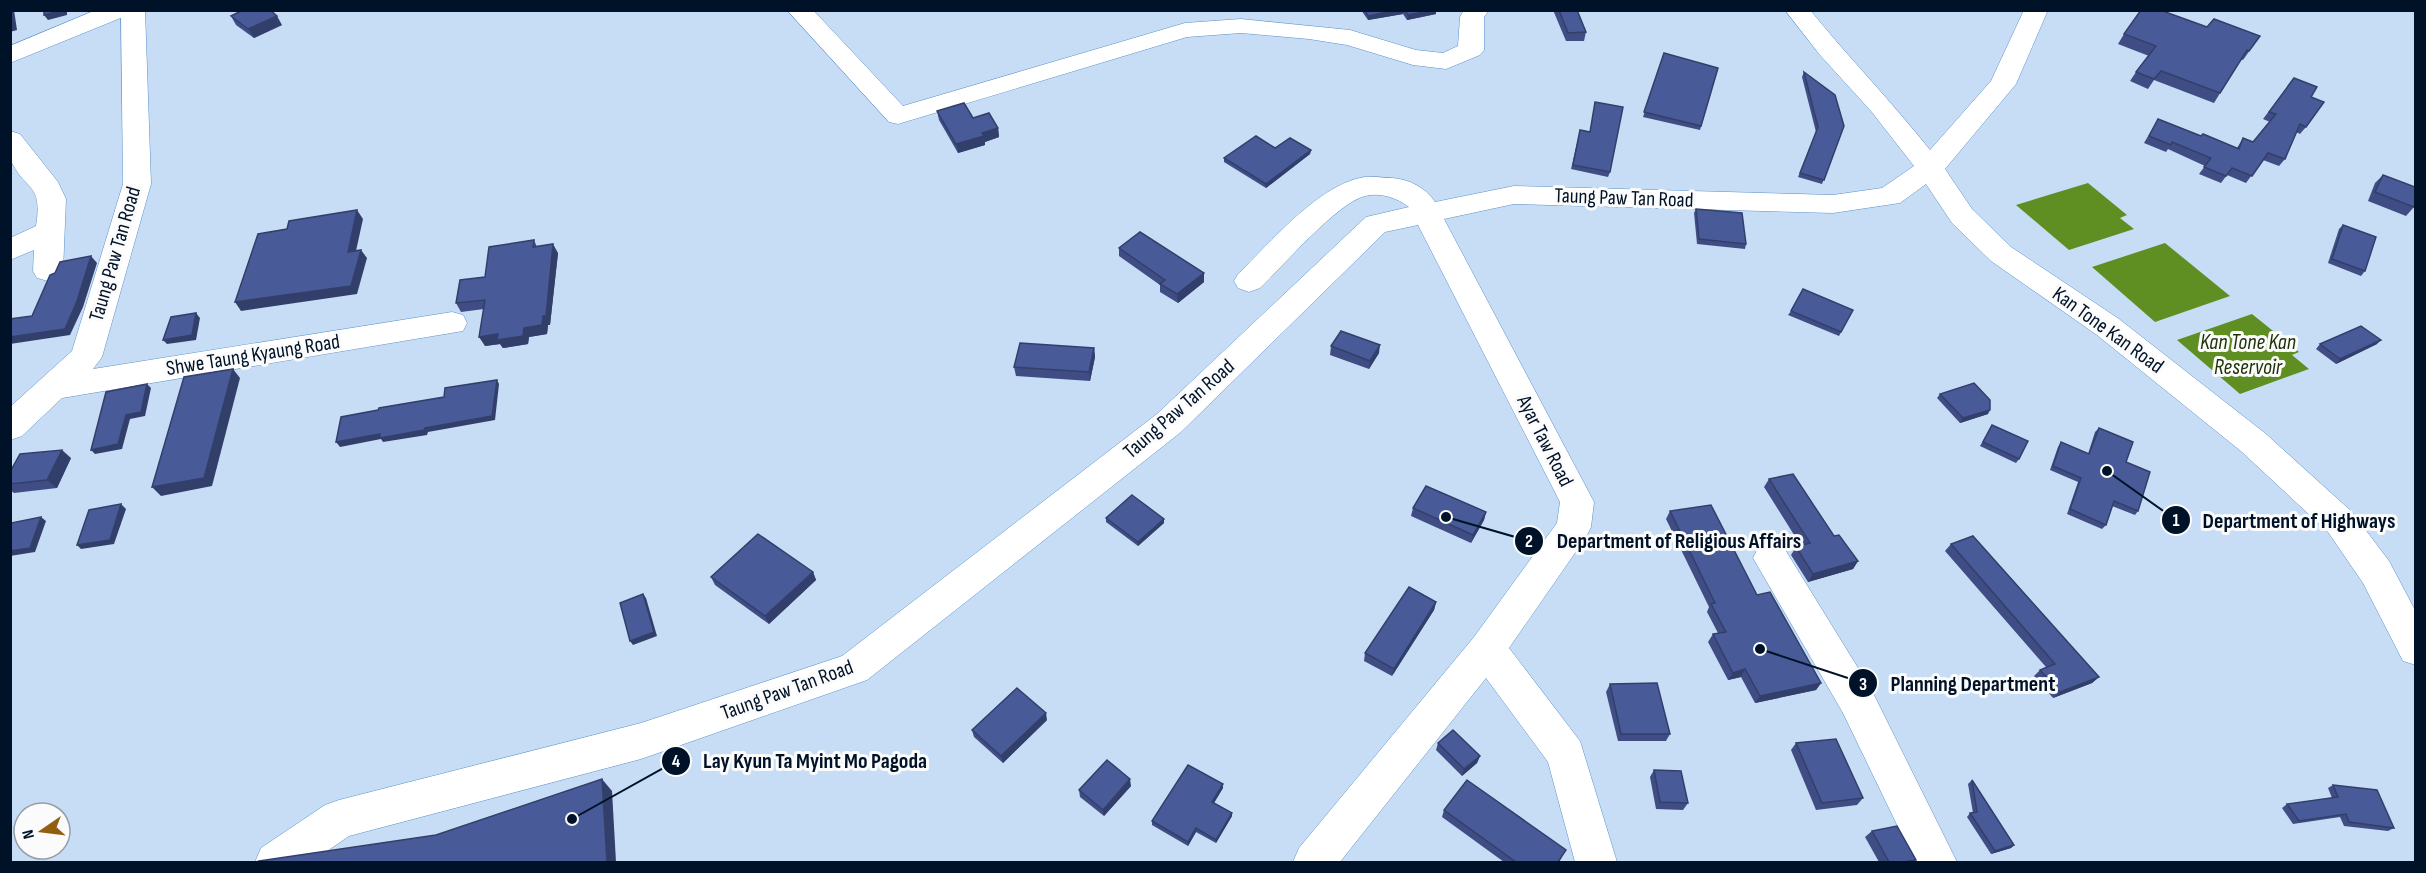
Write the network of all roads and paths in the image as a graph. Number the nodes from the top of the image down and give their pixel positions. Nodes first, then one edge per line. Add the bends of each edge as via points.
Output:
1 (120, 10) edge
2 (133, 10) edge
3 (798, 10) edge
4 (1477, 10) edge
5 (1797, 10) edge
6 (2036, 10) edge
7 (10, 55) edge
8 (10, 140) edge
9 (1930, 168) junction
10 (1428, 213) junction
11 (50, 231) junction
12 (10, 250) edge
13 (48, 271) dead end
14 (1248, 281) dead end
15 (452, 323) dead end
16 (54, 387) junction
17 (10, 427) edge
18 (1771, 558) dead end
19 (1487, 649) junction
20 (2415, 649) edge
21 (276, 862) edge
22 (1314, 862) edge
23 (1596, 862) edge
24 (1936, 862) edge

1 - 7 main road
2 - 16 main road, Taung Paw Tan Road via 137,184 86,357
3 - 4 main road via 898,116 1185,30 1241,26 1309,32 1446,61 1471,50 1472,17
5 - 9 main road, Kan Tone Kan Road
6 - 9 main road, Taung Paw Tan Road via 2003,84
8 - 11 main road via 48,189 53,210
9 - 10 main road, Taung Paw Tan Road via 1890,196 1833,204 1514,195
9 - 20 main road, Kan Tone Kan Road via 1962,216 2001,254 2154,363 2254,443 2340,522 2376,572
10 - 14 main road, Ayar Taw Road via 1420,201 1400,188 1363,186 1334,199
10 - 19 main road, Ayar Taw Road via 1577,502 1574,527
10 - 21 main road, Taung Paw Tan Road via 1376,224 1169,423 854,668 640,741 339,819
11 - 12 main road
11 - 13 main road
15 - 16 main road, Shwe Taung Kyaung Road
16 - 17 main road, Taung Paw Tan Road
18 - 24 main road via 1857,701
19 - 22 main road, Ayar Taw Road
19 - 23 main road via 1566,754

